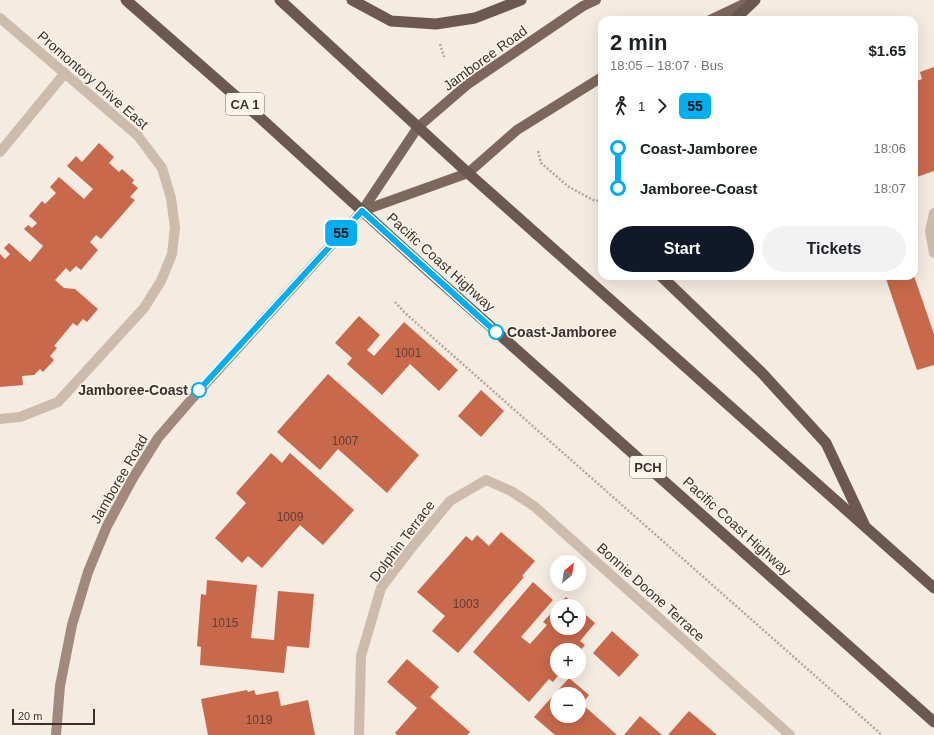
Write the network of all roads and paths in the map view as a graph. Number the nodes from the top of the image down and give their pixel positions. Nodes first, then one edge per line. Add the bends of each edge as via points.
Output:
1 (126, 0) edge
2 (280, 0) edge
3 (352, 0) edge
4 (521, 0) edge
5 (596, 0) edge
6 (752, 0) edge
7 (755, 0) edge
8 (718, 16) edge
9 (738, 16) edge
10 (0, 18) edge
11 (438, 37) dead end
12 (444, 57) dead end
13 (65, 73) junction
14 (598, 79) edge
15 (418, 127) junction
16 (538, 151) dead end
17 (0, 152) edge
18 (468, 173) junction
19 (598, 201) edge
20 (362, 211) junction
21 (934, 213) edge
22 (934, 253) edge
23 (665, 280) edge
24 (395, 302) dead end
25 (0, 418) edge
26 (486, 480) joint
27 (866, 528) junction
28 (934, 588) edge
29 (934, 722) edge
30 (56, 735) edge
31 (359, 735) edge
32 (790, 735) edge
33 (882, 735) edge

1 - 20 highway, Pacific Coast Highway / CA 1
2 - 15 highway
3 - 4 highway via 391,21 436,24 475,18
5 - 15 main road, Jamboree Road via 468,84
6 - 8 main road
7 - 9 highway
10 - 13 street, Promontory Drive East
11 - 12 path
13 - 17 street
13 - 25 street, Promontory Drive East via 138,136 162,168 172,198 175,228 172,254 161,281 144,308 58,402 20,417
14 - 18 main road, Jamboree Road via 517,130
15 - 18 highway
15 - 20 main road, Jamboree Road
16 - 19 path via 540,163 569,187
18 - 20 main road, Jamboree Road
18 - 27 highway
20 - 29 highway, Pacific Coast Highway / PCH
20 - 30 main road, Jamboree Road via 158,438 133,478 104,532 74,618 60,686
21 - 22 street via 930,231
23 - 27 highway via 762,373 826,443
24 - 33 path
26 - 31 street, Dolphin Terrace via 450,501 381,588 361,656
26 - 32 street, Bonnie Doone Terrace via 511,491 534,506
27 - 28 highway

